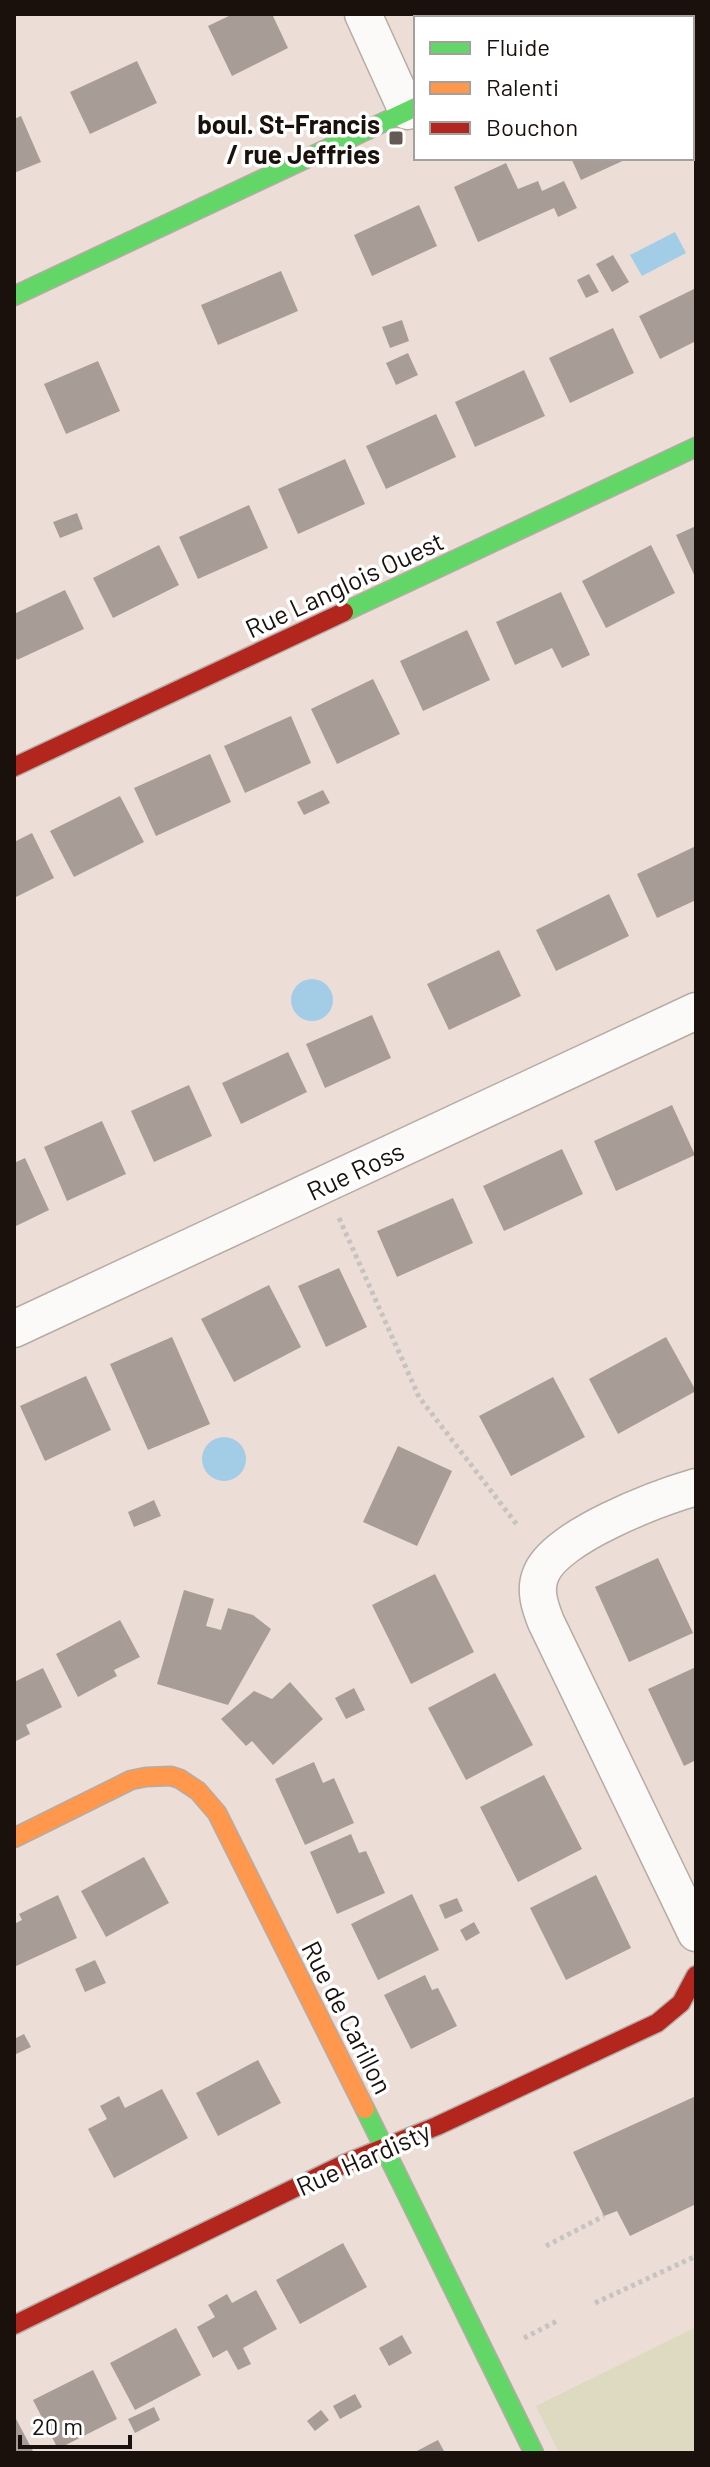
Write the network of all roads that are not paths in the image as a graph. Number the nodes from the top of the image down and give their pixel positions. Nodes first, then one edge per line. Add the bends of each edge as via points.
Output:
1 (363, 14) edge
2 (411, 109) edge
3 (14, 296) edge
4 (696, 447) edge
5 (14, 767) edge
6 (696, 1011) edge
7 (14, 1329) edge
8 (696, 1487) edge
9 (14, 1838) edge
10 (696, 1933) edge
11 (696, 1975) edge
12 (384, 2147) junction
13 (14, 2325) edge
14 (534, 2453) edge

1 - 2 street
2 - 3 street
4 - 5 street, Rue Langlois Ouest
6 - 7 street, Rue Ross
8 - 10 street via 653,1501 565,1546 541,1573 537,1589 546,1622
9 - 12 street, Rue de Carillon via 131,1780 172,1775 189,1783 217,1813
11 - 12 street, Rue Hardisty via 686,2000 657,2023
12 - 13 street, Rue Hardisty
12 - 14 street, Rue de Carillon

